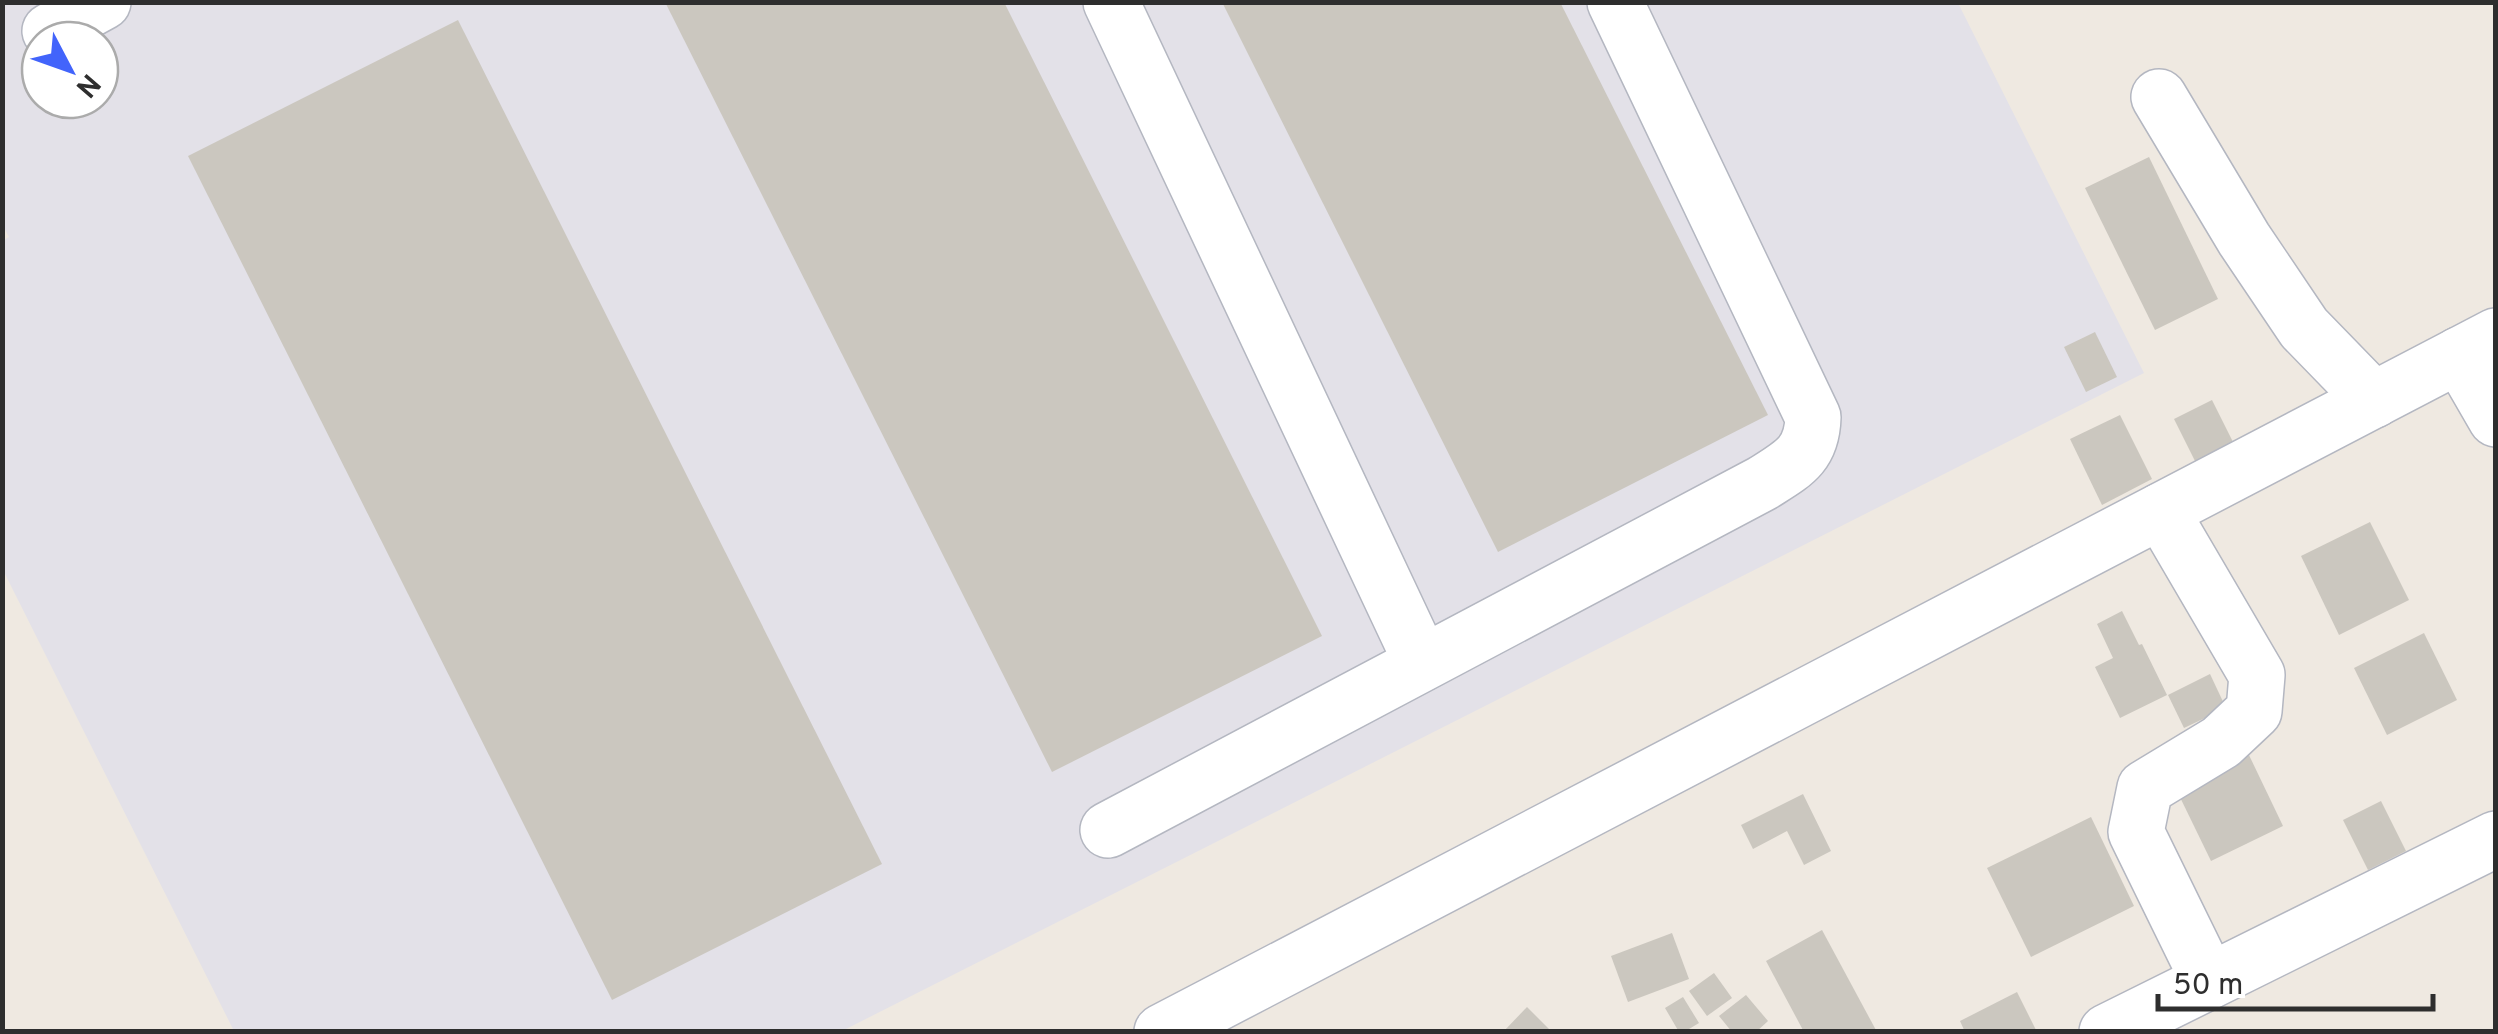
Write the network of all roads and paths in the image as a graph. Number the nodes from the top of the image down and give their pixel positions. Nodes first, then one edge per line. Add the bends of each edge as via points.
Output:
1 (104, 2) edge
2 (1111, 2) edge
3 (1615, 2) edge
4 (70, 20) edge
5 (2159, 97) dead end
6 (2478, 346) edge
7 (2374, 400) junction
8 (2496, 419) edge
9 (2161, 511) junction
10 (1422, 663) junction
11 (1108, 830) dead end
12 (2496, 839) edge
13 (2208, 981) junction
14 (1162, 1032) edge
15 (2107, 1032) edge

1 - 4 street
2 - 10 street
3 - 10 street via 1813,417 1812,440 1790,466 1763,482
5 - 7 street via 2304,328
6 - 7 street
6 - 8 street
7 - 9 street
9 - 13 street via 2257,675 2254,711 2221,742 2145,788 2136,832
9 - 14 street
10 - 11 street
12 - 13 street
13 - 15 street

